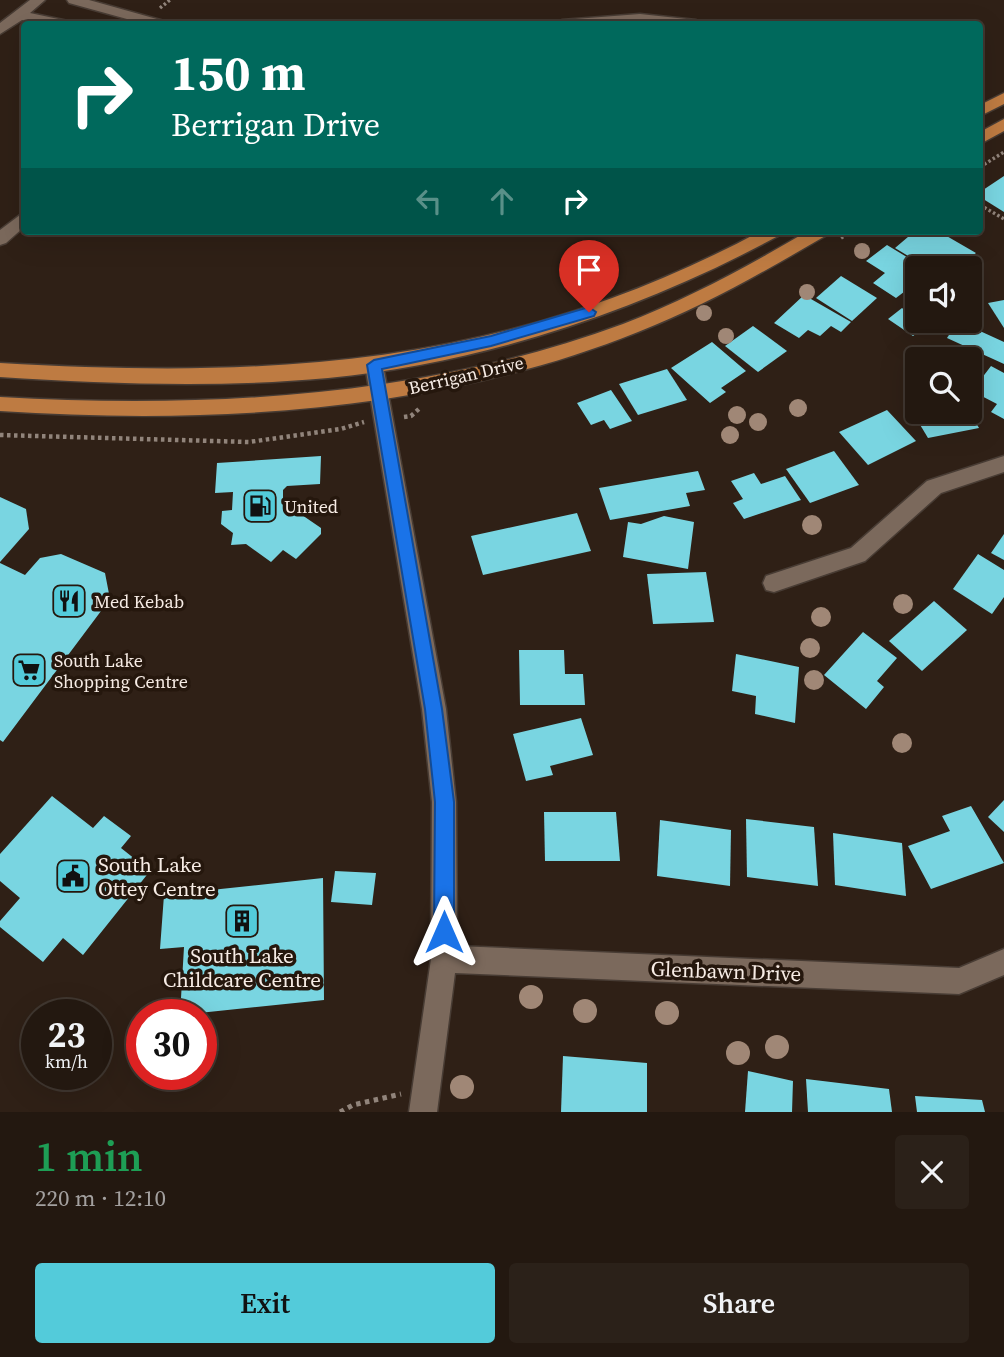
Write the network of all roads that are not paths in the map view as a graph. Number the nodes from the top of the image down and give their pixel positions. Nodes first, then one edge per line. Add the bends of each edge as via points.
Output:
1 (38, 0) edge
2 (74, 0) edge
3 (641, 0) edge
4 (19, 15) junction
5 (640, 18) junction
6 (48, 21) edge
7 (148, 21) edge
8 (601, 21) edge
9 (686, 21) edge
10 (0, 30) edge
11 (1004, 98) edge
12 (983, 109) edge
13 (1004, 124) edge
14 (983, 137) edge
15 (21, 221) edge
16 (767, 235) edge
17 (814, 235) edge
18 (0, 239) edge
19 (374, 365) junction
20 (0, 370) edge
21 (380, 394) junction
22 (0, 404) edge
23 (1004, 464) edge
24 (774, 583) dead end
25 (444, 959) junction
26 (1004, 962) edge
27 (425, 1102) edge

1 - 4 street
2 - 7 street
3 - 5 street
4 - 6 street
4 - 10 street
5 - 8 street
5 - 9 street via 664,14
11 - 12 main road
13 - 14 main road
15 - 18 street
16 - 19 main road, Berrigan Drive via 641,296 537,329
17 - 21 main road, Berrigan Drive via 699,299 597,340 477,375
19 - 20 main road, Berrigan Drive via 211,377
19 - 21 street
21 - 22 main road, Berrigan Drive via 215,407
21 - 25 street via 434,709 444,802
23 - 24 street via 934,487 858,555
25 - 26 street, Glenbawn Drive via 959,981
25 - 27 street

